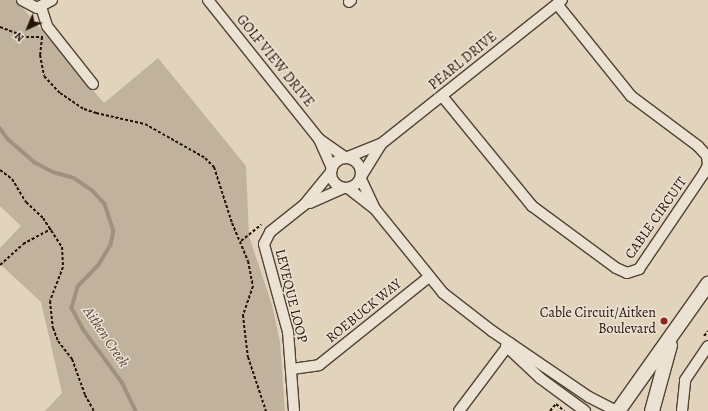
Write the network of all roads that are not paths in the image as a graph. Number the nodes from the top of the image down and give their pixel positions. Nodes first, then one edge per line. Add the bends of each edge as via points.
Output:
1 (22, 0) edge
2 (52, 0) edge
3 (208, 0) edge
4 (560, 2) edge
5 (41, 7) junction
6 (93, 84) dead end
7 (442, 96) junction
8 (319, 139) junction
9 (381, 144) junction
10 (347, 157) junction
11 (331, 170) junction
12 (361, 177) junction
13 (346, 188) junction
14 (304, 205) junction
15 (375, 210) junction
16 (429, 277) junction
17 (708, 284) edge
18 (672, 335) junction
19 (508, 344) junction
20 (708, 346) edge
21 (292, 370) junction
22 (294, 411) edge
23 (459, 411) edge
24 (585, 411) edge
25 (617, 411) edge
26 (652, 411) edge
27 (682, 411) edge

1 - 5 street via 32,6
2 - 5 street
3 - 8 street, GOLF VIEW DRIVE
4 - 7 street, PEARL DRIVE
4 - 7 street, CABLE CIRCUIT via 631,96 707,156 708,165 704,173 639,269 627,273 616,268 532,206
5 - 6 street via 44,20 51,32
7 - 9 street, PEARL DRIVE
8 - 10 street, GOLF VIEW DRIVE
8 - 11 street, GOLF VIEW DRIVE
9 - 10 street, PEARL DRIVE
9 - 12 street, PEARL DRIVE
10 - 11 street via 338,160
10 - 12 street via 359,163
11 - 13 street via 334,182
11 - 14 street, LEVEQUE LOOP
12 - 13 street via 356,185
12 - 15 street
13 - 14 street, LEVEQUE LOOP
13 - 15 street
14 - 21 street, LEVEQUE LOOP via 270,232 263,248 286,322
15 - 16 street
16 - 19 street via 450,299
16 - 21 street, ROEBUCK WAY via 319,365
17 - 18 main road
18 - 25 main road
18 - 26 main road
19 - 23 street
19 - 24 street via 540,378
19 - 25 street via 589,397
20 - 27 street via 685,380
21 - 22 street, LEVEQUE LOOP

